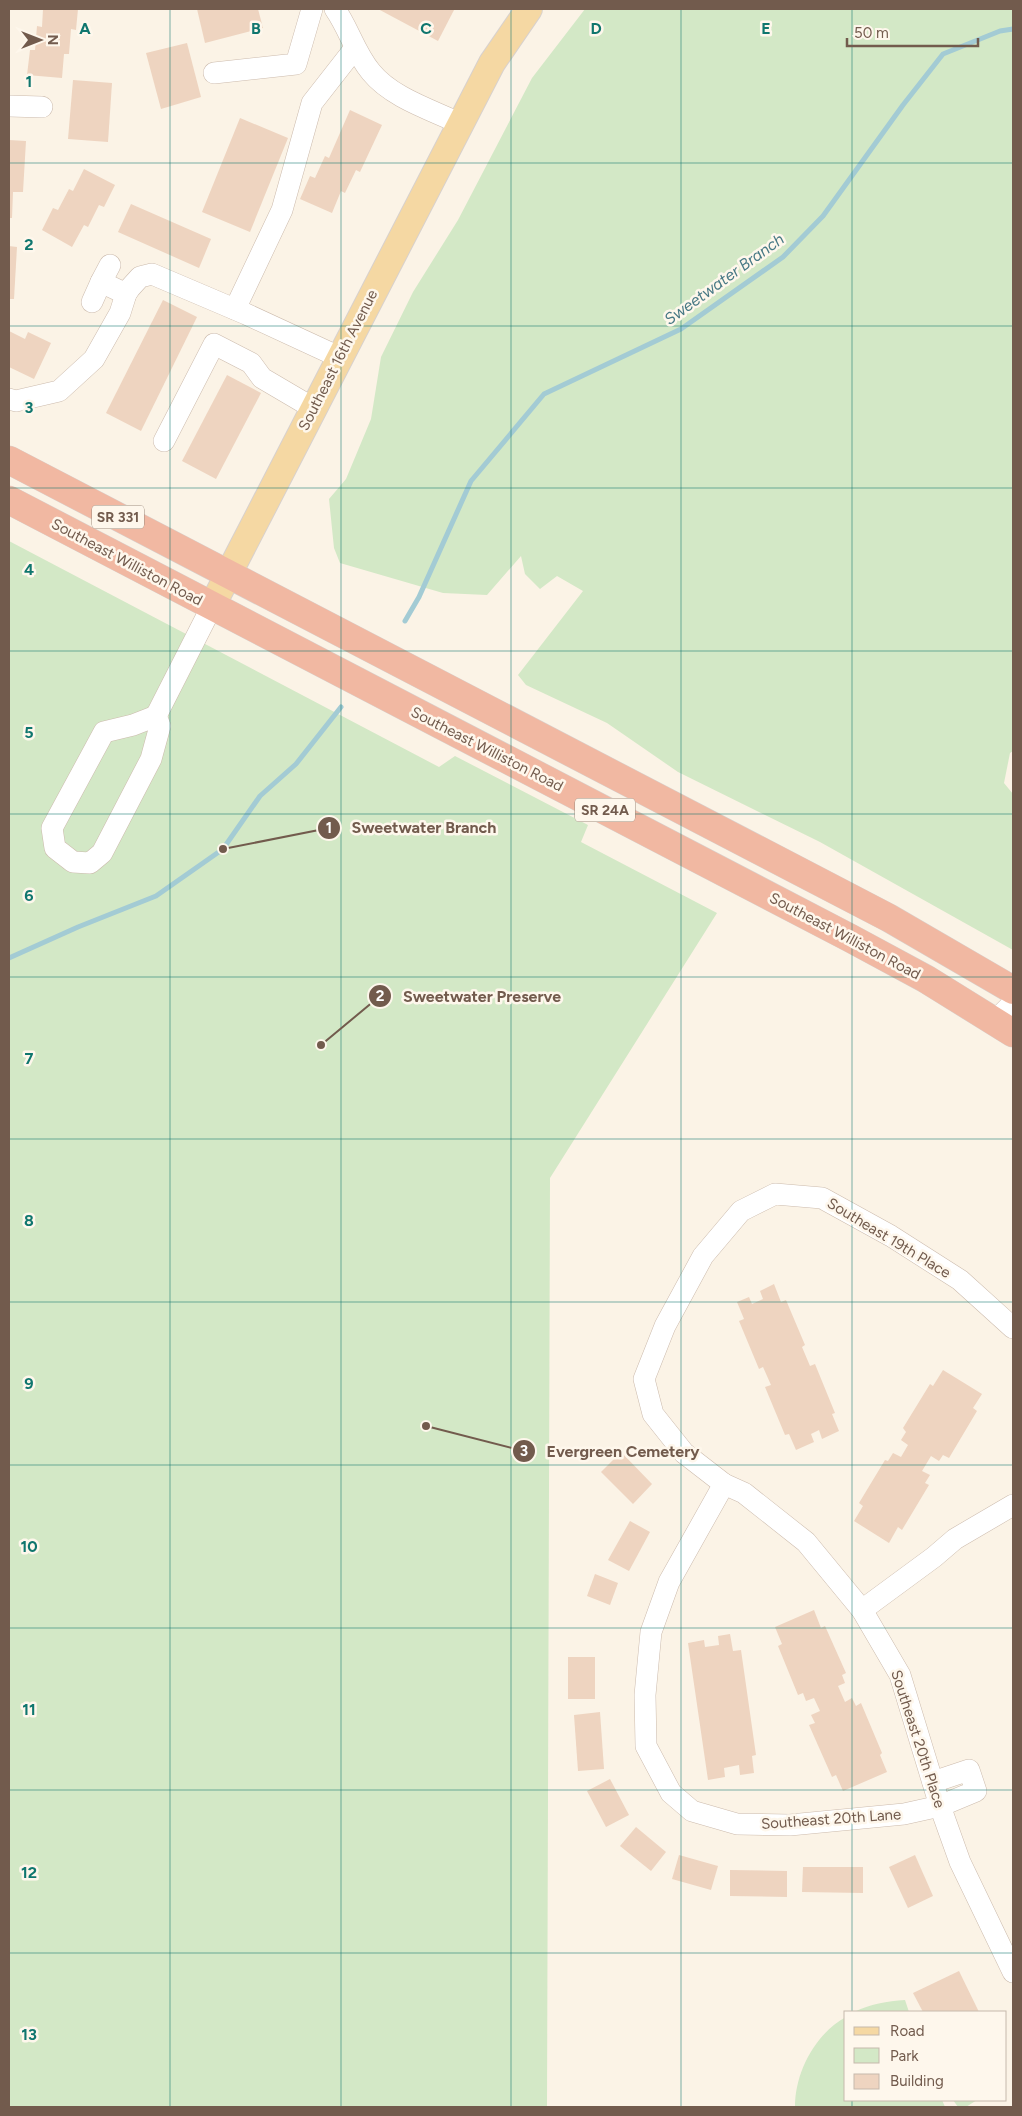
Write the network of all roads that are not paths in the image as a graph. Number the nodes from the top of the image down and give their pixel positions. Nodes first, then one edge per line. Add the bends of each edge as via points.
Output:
1 (312, 9) edge
2 (335, 9) edge
3 (529, 9) edge
4 (355, 48) junction
5 (296, 64) junction
6 (214, 73) dead end
7 (328, 81) junction
8 (9, 106) edge
9 (42, 107) dead end
10 (461, 124) junction
11 (126, 294) junction
12 (92, 302) dead end
13 (235, 309) junction
14 (339, 357) junction
15 (9, 399) edge
16 (313, 408) junction
17 (164, 441) dead end
18 (9, 460) edge
19 (9, 500) edge
20 (228, 574) junction
21 (212, 606) junction
22 (156, 716) junction
23 (1013, 990) edge
24 (1007, 1019) edge
25 (693, 1274) joint
26 (1013, 1328) edge
27 (724, 1484) junction
28 (1013, 1505) edge
29 (862, 1610) junction
30 (933, 1782) junction
31 (940, 1806) junction
32 (1013, 1972) edge

1 - 5 street
2 - 4 street
3 - 10 main road, Southeast 16th Avenue via 492,62
4 - 7 street
4 - 10 street via 372,73 387,87
5 - 6 street
5 - 7 street
7 - 13 street via 312,103 282,210
8 - 9 street
10 - 14 main road, Southeast 16th Avenue
11 - 12 street via 105,273
11 - 13 street via 140,277 152,274
11 - 15 street via 120,313 94,359 59,391 16,401
13 - 14 street
14 - 16 main road, Southeast 16th Avenue
16 - 17 street via 262,378 251,363 214,344
16 - 20 main road, Southeast 16th Avenue
18 - 20 highway, SR 331
19 - 21 highway, Southeast Williston Road / SR 331
20 - 21 main road, Southeast 16th Avenue
20 - 23 highway, SR 24A via 889,918
21 - 22 street, Southeast 16th Avenue
21 - 24 highway, Southeast Williston Road / SR 24A
22 - 22 street via 104,732 52,828 55,848 72,862 90,862 102,853 151,759 160,726
25 - 26 street, Southeast 19th Place via 703,1256 741,1211 775,1194 822,1198 892,1236 960,1280
25 - 27 street, Southeast 20th Place via 665,1326 644,1379 653,1414 684,1453
27 - 29 street, Southeast 20th Place via 744,1493 806,1542
27 - 31 street, Southeast 20th Lane via 669,1582 651,1632 645,1695 646,1746 671,1793 692,1811 737,1824 790,1825 852,1820
28 - 29 street via 955,1538
29 - 30 street, Southeast 20th Place via 900,1675
30 - 31 street, Southeast 20th Place
30 - 31 street, Southeast 20th Lane via 969,1770 976,1791
31 - 32 street, Southeast 20th Place via 960,1862

